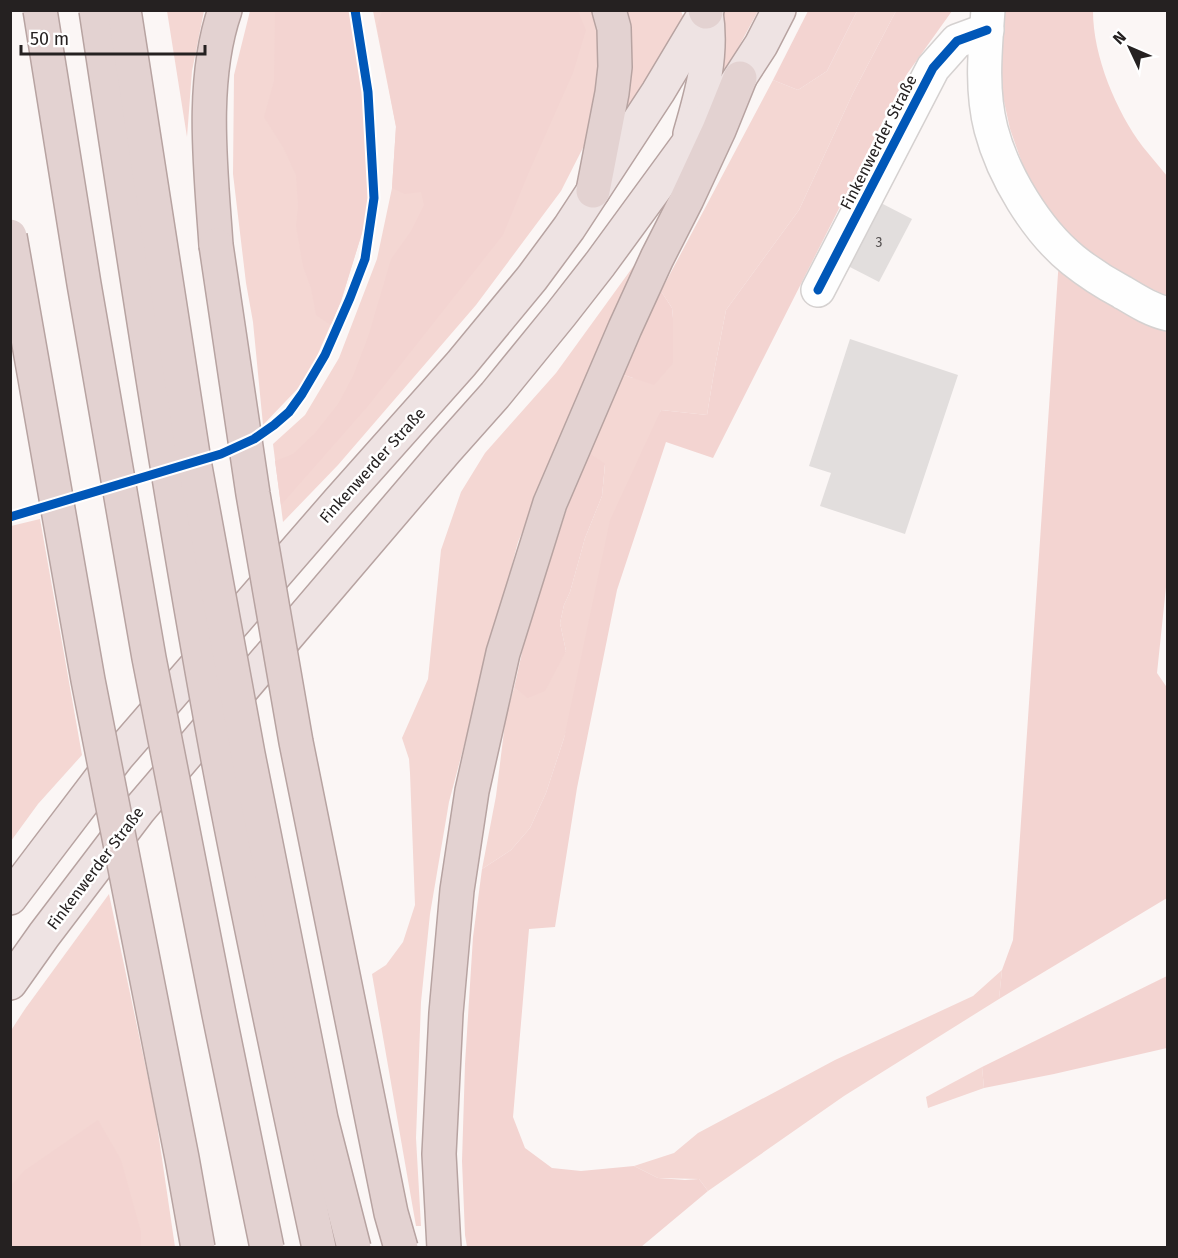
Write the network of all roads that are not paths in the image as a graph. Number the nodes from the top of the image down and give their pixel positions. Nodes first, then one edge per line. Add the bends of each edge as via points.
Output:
1 (40, 10) edge
2 (96, 10) edge
3 (124, 10) edge
4 (225, 10) edge
5 (609, 10) edge
6 (779, 10) edge
7 (706, 11) edge
8 (988, 20) edge
9 (740, 78) junction
10 (687, 145) junction
11 (593, 191) junction
12 (10, 236) edge
13 (818, 290) dead end
14 (1167, 314) edge
15 (10, 898) edge
16 (10, 983) edge
17 (198, 1248) edge
18 (267, 1248) edge
19 (319, 1248) edge
20 (354, 1248) edge
21 (401, 1248) edge
22 (444, 1248) edge

1 - 18 highway, bridge via 148,658
2 - 19 highway, bridge via 199,652 266,1005
3 - 20 highway, bridge via 194,461 248,754 321,1119
4 - 21 highway, bridge via 213,62 210,99 209,151 216,245 253,494 296,742
5 - 11 highway via 614,28 615,67
6 - 9 main road, Finkenwerder Straße
7 - 10 main road, Finkenwerder Straße via 707,69
7 - 11 main road, Finkenwerder Straße
8 - 13 street, Finkenwerder Straße via 957,41 933,68
8 - 14 street, Finkenwerder Straße via 984,81 991,129 1007,176 1043,231 1072,259 1153,310
9 - 10 main road, Finkenwerder Straße
9 - 22 highway via 687,200 624,328 550,503 503,652 472,790 457,890 439,1154
10 - 16 main road, Finkenwerder Straße via 600,264 495,395 139,810
11 - 15 main road, Finkenwerder Straße via 532,278 117,757
12 - 17 highway, bridge via 88,680

